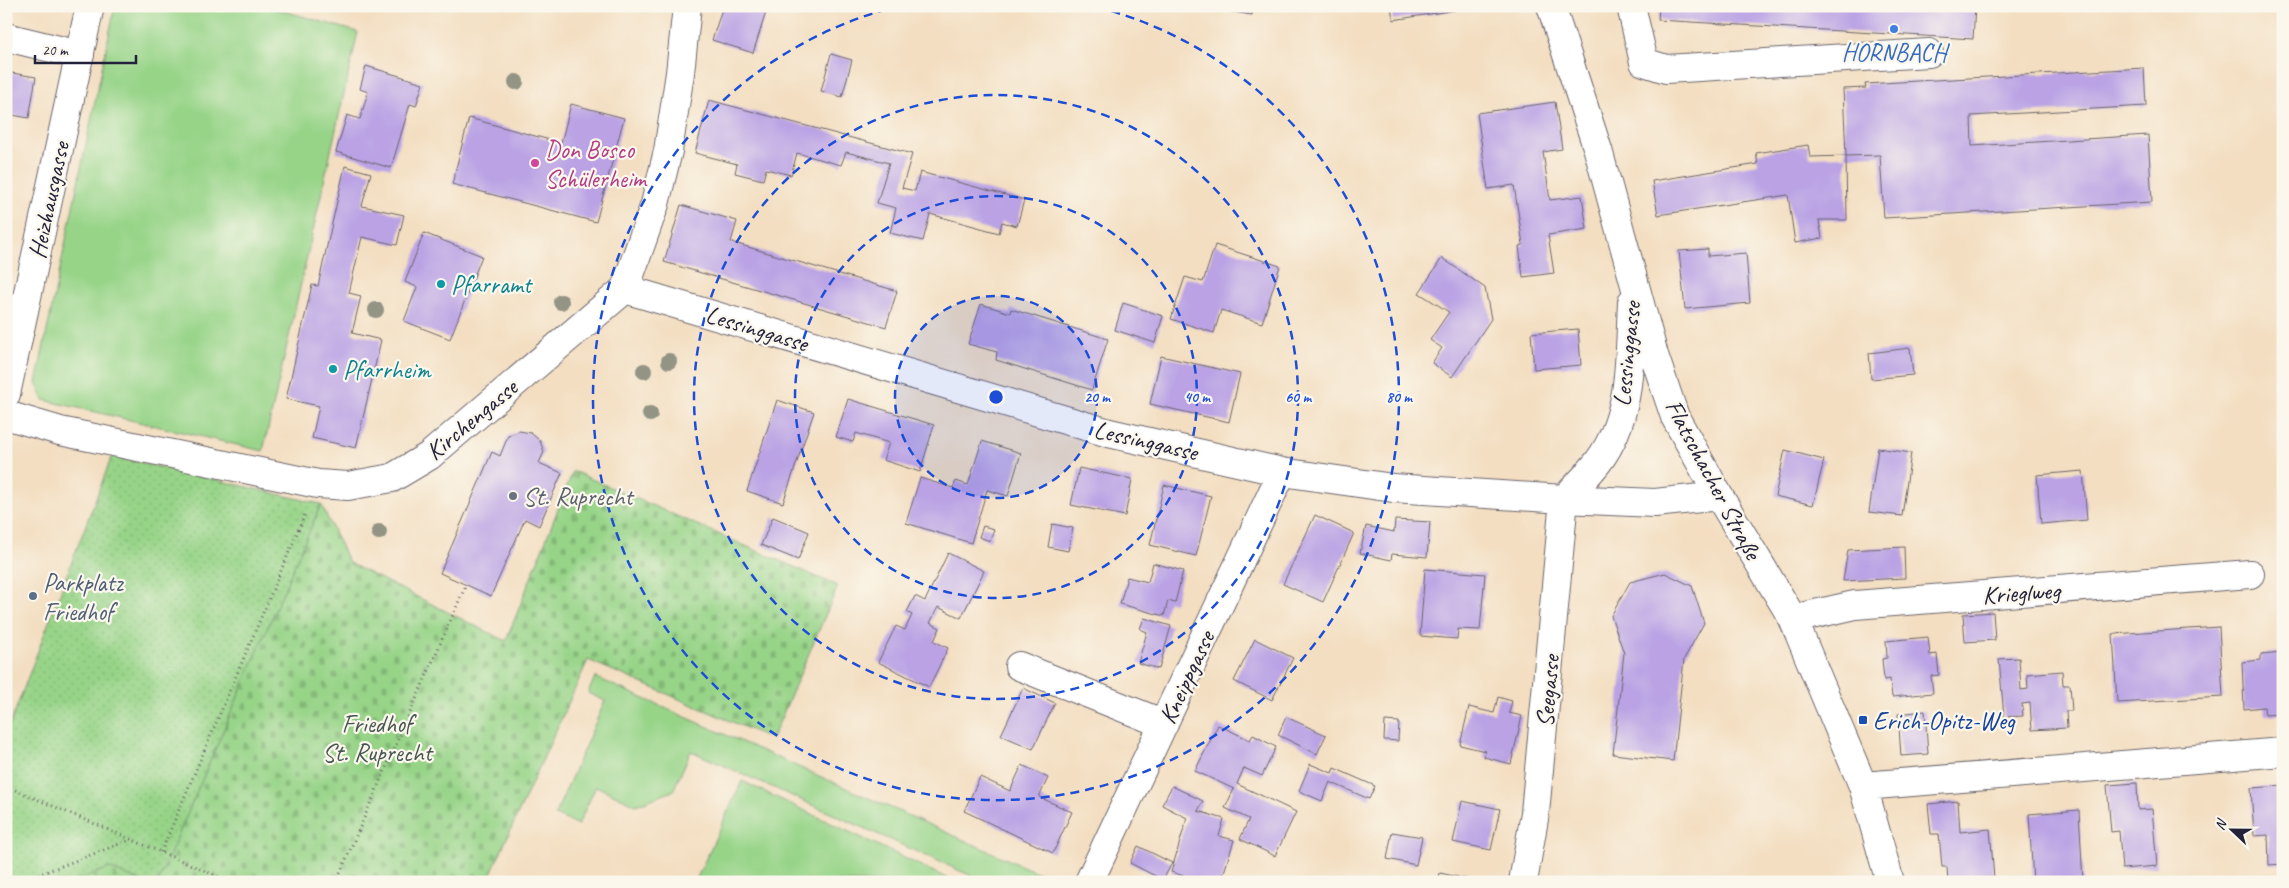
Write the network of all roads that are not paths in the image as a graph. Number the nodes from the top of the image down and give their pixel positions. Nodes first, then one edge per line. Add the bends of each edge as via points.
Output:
1 (90, 6) edge
2 (687, 6) edge
3 (1551, 6) edge
4 (1631, 6) edge
5 (6, 37) edge
6 (1929, 53) dead end
7 (80, 55) junction
8 (1633, 281) junction
9 (625, 289) junction
10 (6, 394) edge
11 (6, 415) edge
12 (1282, 472) junction
13 (1719, 496) junction
14 (1564, 499) junction
15 (2250, 574) dead end
16 (1793, 619) junction
17 (1019, 666) dead end
18 (1164, 724) junction
19 (2283, 752) edge
20 (1862, 786) junction
21 (1089, 882) edge
22 (1523, 882) edge
23 (1890, 882) edge

1 - 7 street, Heizhausgasse
2 - 9 street via 668,151 655,204
3 - 8 street, Flatschacher Straße via 1598,150
4 - 6 street via 1644,62 1666,69
5 - 7 street
7 - 10 street, Heizhausgasse
8 - 13 street, Flatschacher Straße via 1675,417
8 - 14 street, Lessinggasse via 1627,396 1615,435 1599,461
9 - 11 street, Kirchengasse via 429,456 392,478 348,486 318,484 60,431
9 - 12 street, Lessinggasse via 1109,433
12 - 14 street, Lessinggasse via 1393,488
12 - 18 street, Kneippgasse
13 - 14 street, Lessinggasse via 1655,503
13 - 16 street, Flatschacher Straße
14 - 22 street, Seegasse via 1535,813
15 - 16 street, Krieglweg via 1855,605
16 - 20 street, Flatschacher Straße
17 - 18 street
18 - 21 street, Kneippgasse
19 - 20 street
20 - 23 street, Flatschacher Straße

